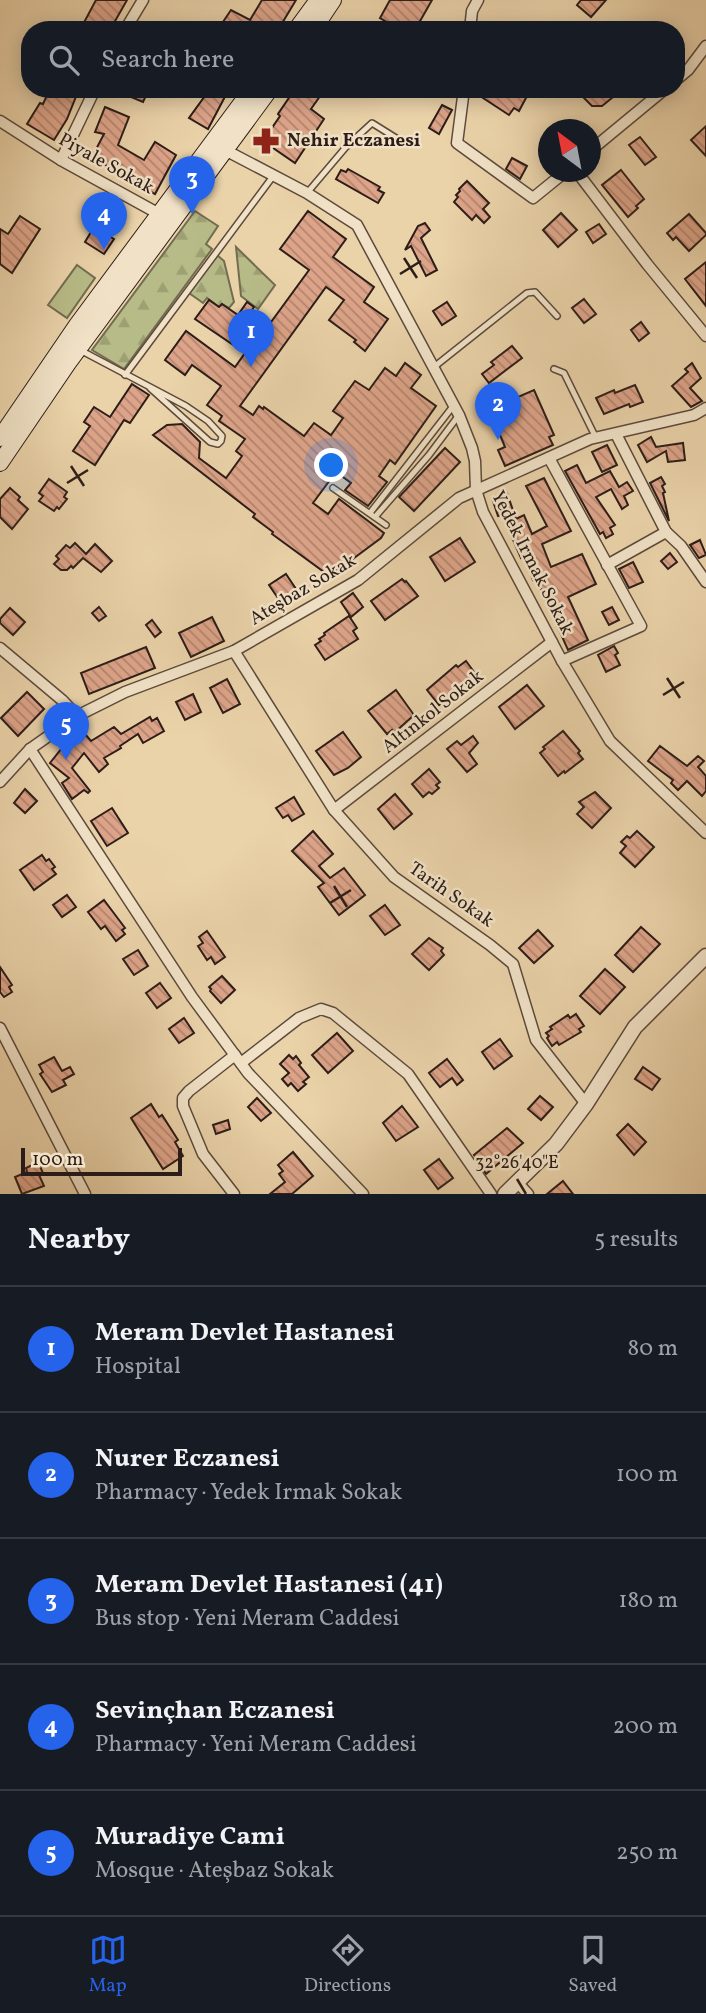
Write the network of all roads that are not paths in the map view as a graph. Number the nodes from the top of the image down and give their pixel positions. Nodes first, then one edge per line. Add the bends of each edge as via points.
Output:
1 (143, 0) edge
2 (317, 0) edge
3 (333, 0) edge
4 (478, 0) edge
5 (130, 21) edge
6 (302, 21) edge
7 (319, 21) edge
8 (471, 21) edge
9 (706, 46) edge
10 (685, 72) edge
11 (91, 98) edge
12 (246, 98) edge
13 (263, 98) edge
14 (463, 98) edge
15 (654, 98) edge
16 (0, 121) edge
17 (601, 142) edge
18 (404, 143) dead end
19 (225, 149) junction
20 (61, 160) junction
21 (274, 174) junction
22 (553, 182) edge
23 (585, 182) edge
24 (307, 193) junction
25 (161, 215) junction
26 (557, 316) dead end
27 (706, 336) edge
28 (72, 346) junction
29 (434, 367) junction
30 (554, 369) dead end
31 (125, 375) junction
32 (150, 388) junction
33 (706, 408) edge
34 (456, 410) junction
35 (2, 431) edge
36 (616, 434) junction
37 (596, 438) junction
38 (549, 458) junction
39 (409, 462) junction
40 (0, 463) edge
41 (418, 468) junction
42 (333, 488) dead end
43 (476, 490) junction
44 (372, 515) junction
45 (386, 525) dead end
46 (666, 532) junction
47 (607, 565) junction
48 (706, 582) edge
49 (552, 642) junction
50 (0, 648) edge
51 (234, 651) junction
52 (562, 661) junction
53 (76, 716) junction
54 (30, 749) junction
55 (0, 782) edge
56 (334, 810) junction
57 (706, 832) edge
58 (706, 956) edge
59 (0, 1028) edge
60 (238, 1059) junction
61 (586, 1104) junction
62 (523, 1189) edge
63 (85, 1194) edge
64 (234, 1194) edge
65 (363, 1194) edge
66 (491, 1194) edge
67 (505, 1194) edge

1 - 5 street
2 - 6 main road
3 - 7 main road
4 - 8 street
9 - 10 street
11 - 20 street
12 - 25 main road
13 - 19 main road
14 - 22 street via 457,143 533,198
15 - 17 street
16 - 20 street, Piyale Sokak
18 - 24 lane via 372,123
19 - 21 street, Yedek Irmak Sokak
19 - 28 main road
20 - 25 street, Piyale Sokak
21 - 24 street, Yedek Irmak Sokak
21 - 31 lane
23 - 27 street
24 - 29 street, Yedek Irmak Sokak via 362,232
25 - 28 main road
26 - 29 lane via 535,292 527,293
28 - 31 lane
28 - 35 main road
28 - 40 main road
29 - 34 street, Yedek Irmak Sokak
30 - 37 lane via 564,373
31 - 32 lane
32 - 32 lane via 210,442 221,441 215,428 192,410
33 - 36 street, Ateşbaz Sokak
34 - 39 lane
34 - 41 lane
34 - 43 street, Yedek Irmak Sokak via 475,461
36 - 37 street, Ateşbaz Sokak
36 - 46 street
37 - 38 street, Ateşbaz Sokak
38 - 43 street, Ateşbaz Sokak
38 - 47 street
39 - 41 lane
39 - 44 lane
41 - 44 lane
42 - 44 lane
43 - 49 street, Yedek Irmak Sokak via 483,512
43 - 51 street, Ateşbaz Sokak via 459,498 358,580
44 - 45 lane
46 - 47 street
46 - 48 street
47 - 52 street via 641,626
49 - 52 street, Yedek Irmak Sokak
49 - 56 street, Altınkol Sokak
50 - 53 street
51 - 53 street, Ateşbaz Sokak via 125,692
51 - 56 street, Tarih Sokak
52 - 57 street, Yedek Irmak Sokak via 610,741
53 - 54 street, Ateşbaz Sokak
54 - 55 street, Ateşbaz Sokak
54 - 60 street via 192,997
56 - 61 street, Tarih Sokak via 394,877 513,964 536,1040
58 - 61 street via 635,1027
59 - 63 street
60 - 64 street via 183,1098 203,1154
60 - 65 street
60 - 66 street via 299,1018 321,1009 333,1013 408,1074
61 - 62 street
62 - 67 street

